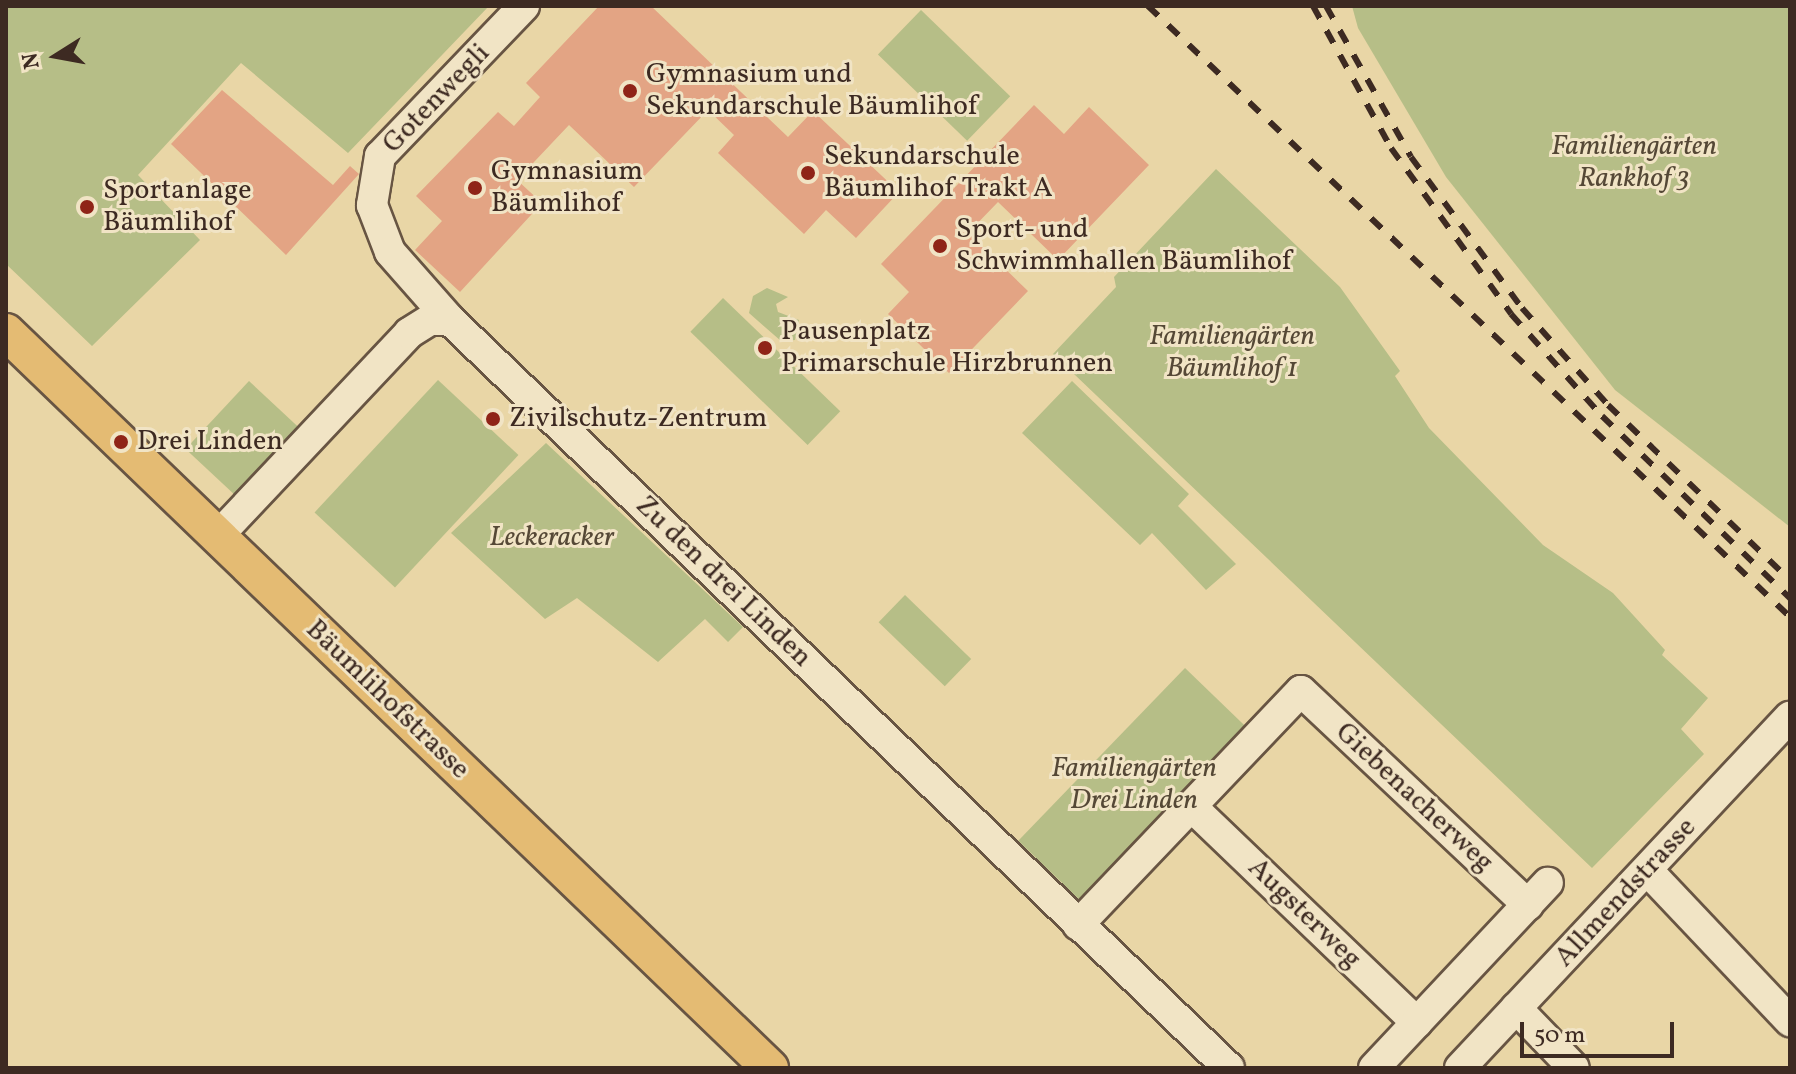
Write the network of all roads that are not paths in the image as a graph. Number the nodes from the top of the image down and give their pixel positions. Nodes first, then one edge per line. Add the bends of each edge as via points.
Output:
1 (524, 6) edge
2 (450, 320) junction
3 (6, 332) edge
4 (217, 537) junction
5 (1790, 717) edge
6 (1191, 806) junction
7 (1648, 871) junction
8 (1078, 925) junction
9 (1516, 1008) junction
10 (1790, 1021) edge
11 (1417, 1023) junction
12 (770, 1068) edge
13 (1229, 1068) edge
14 (1374, 1068) edge
15 (1460, 1068) edge
16 (1574, 1068) edge

1 - 2 street, Gotenwegli via 377,162 372,205 376,230
2 - 4 street via 430,320 409,333
2 - 8 street, Zu den drei Linden
3 - 4 main road, Bäumlihofstrasse
4 - 12 main road, Bäumlihofstrasse
5 - 7 street, Allmendstrasse
6 - 8 street
6 - 11 street, Augsterweg
6 - 11 street, Giebenacherweg via 1301,691 1538,894
7 - 9 street, Allmendstrasse
7 - 10 street
8 - 13 street, Zu den drei Linden
9 - 15 street, Allmendstrasse
9 - 16 street
11 - 14 street

